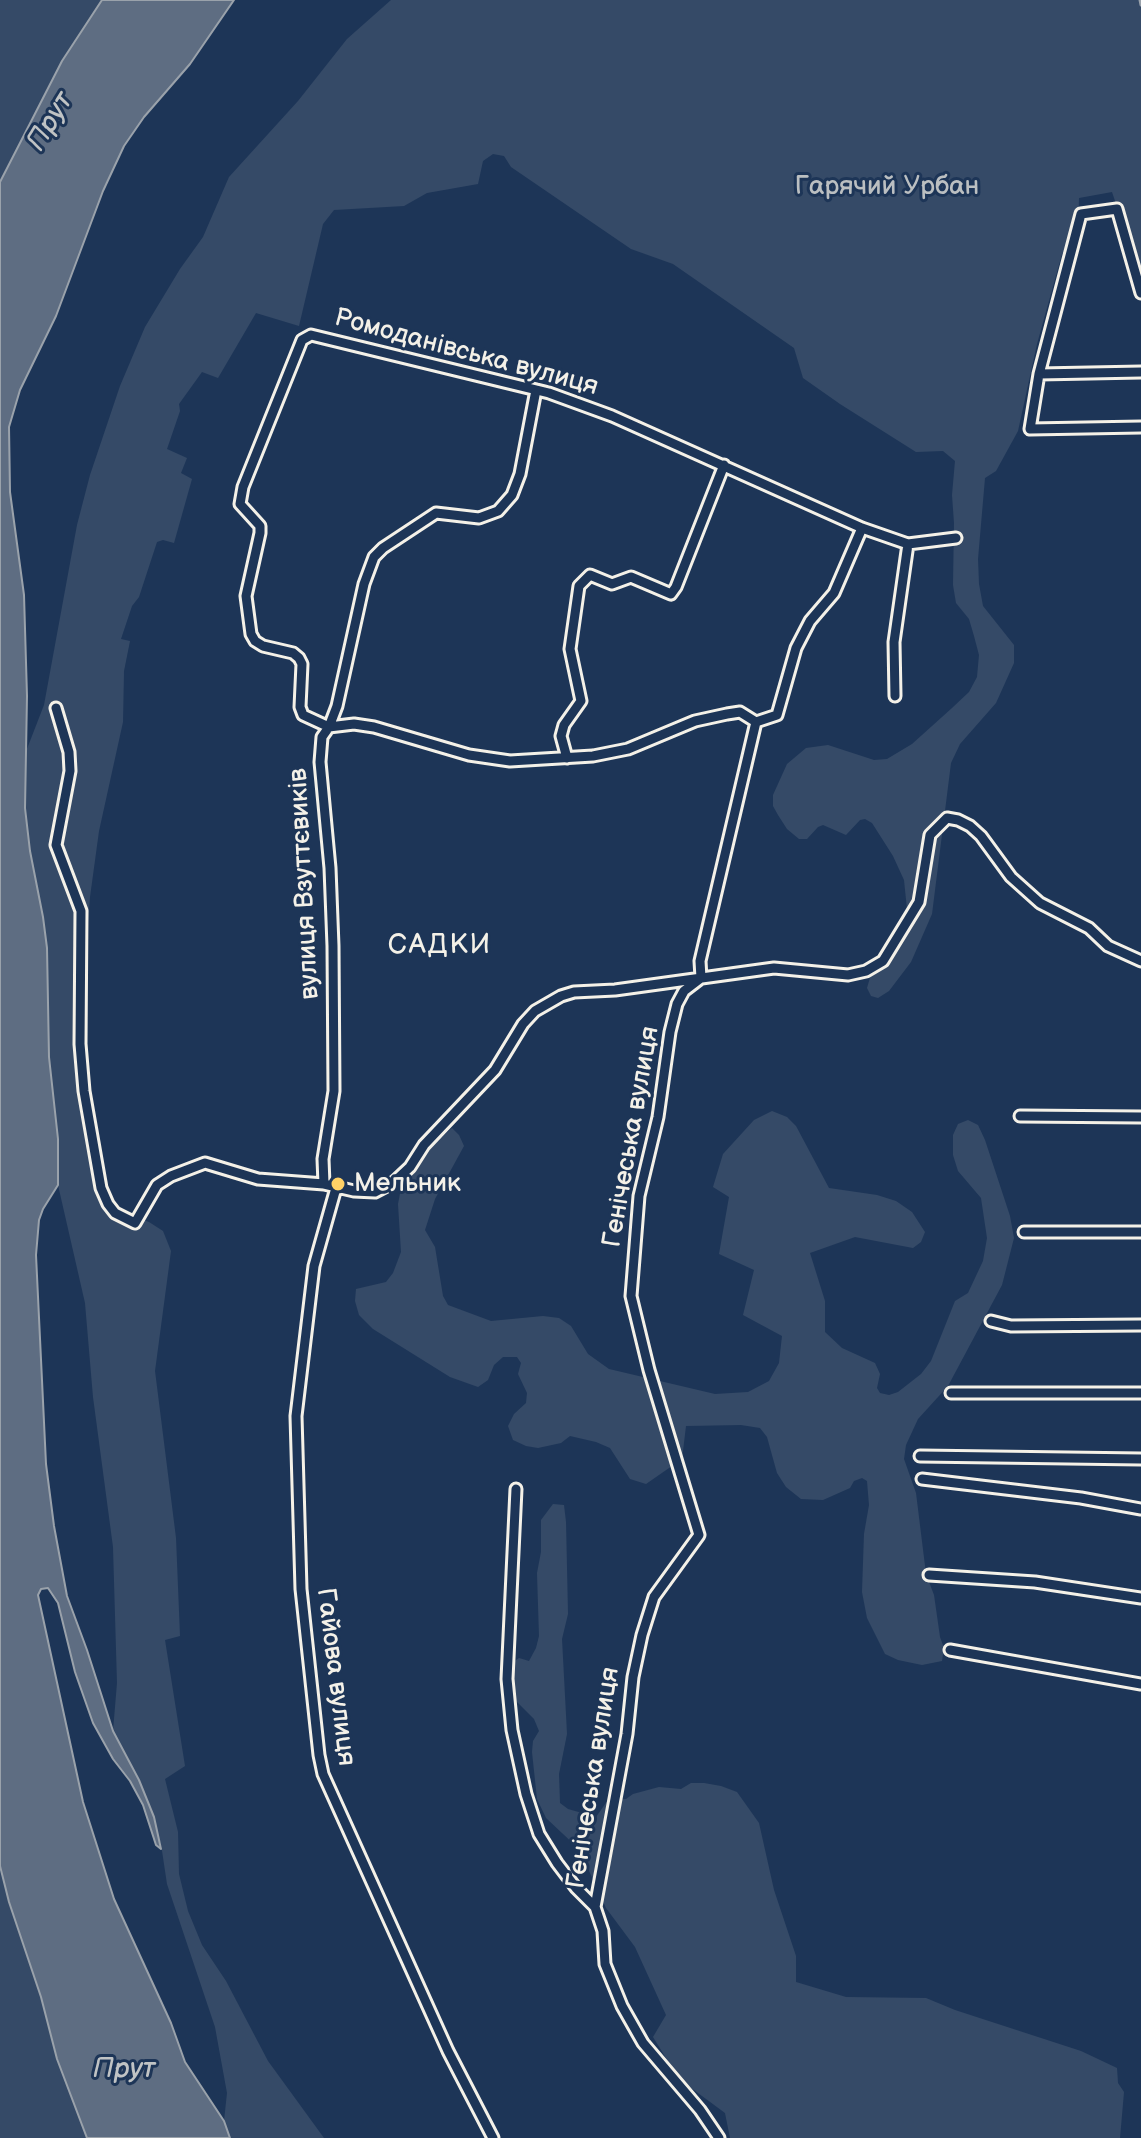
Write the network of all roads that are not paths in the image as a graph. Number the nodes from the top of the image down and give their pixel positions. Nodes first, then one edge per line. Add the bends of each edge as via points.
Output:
1 (1141, 293) edge
2 (1141, 372) edge
3 (1039, 374) junction
4 (536, 390) junction
5 (1141, 427) edge
6 (724, 465) junction
7 (862, 528) junction
8 (956, 538) dead end
9 (908, 544) junction
10 (895, 696) dead end
11 (56, 708) dead end
12 (756, 722) junction
13 (329, 727) junction
14 (567, 758) junction
15 (1141, 961) edge
16 (701, 978) junction
17 (1020, 1116) dead end
18 (1141, 1117) edge
19 (324, 1184) junction
20 (336, 1188) junction
21 (1024, 1232) dead end
22 (1141, 1232) edge
23 (991, 1321) dead end
24 (1141, 1325) edge
25 (951, 1393) dead end
26 (1141, 1393) edge
27 (920, 1456) dead end
28 (1141, 1459) edge
29 (922, 1479) dead end
30 (516, 1489) dead end
31 (1141, 1509) edge
32 (929, 1575) dead end
33 (1141, 1598) edge
34 (950, 1650) dead end
35 (1141, 1684) edge
36 (595, 1907) junction
37 (493, 2138) edge
38 (719, 2138) edge

1 - 3 street via 1117,209 1081,214
2 - 3 street
3 - 5 street via 1030,429
4 - 6 street, Ромоданівська вулиця via 612,416
4 - 13 street, вулиця Взуттєвиків via 520,474 498,511 479,518 436,513 374,557
4 - 13 street, Ромоданівська вулиця via 311,335 302,340 243,487 240,504 260,526 247,616 255,641 299,658 303,715
6 - 7 street, Ромоданівська вулиця
6 - 14 street via 671,594 631,577 612,584 590,575 579,586 570,649 581,701 561,736
7 - 9 street, Ромоданівська вулиця
7 - 12 street via 834,593 796,648 777,715
8 - 9 street
9 - 10 street via 894,642
11 - 19 street via 70,771 56,845 81,911 84,1091 108,1204 135,1223 157,1185 205,1163 258,1179
12 - 14 street via 740,712 727,714 695,721 628,749
12 - 16 street via 700,961
13 - 14 street via 374,727 469,755 510,761
13 - 19 street, вулиця Взуттєвиків via 322,737 320,762 332,915 334,1091
15 - 16 street via 1040,903 1011,877 981,836 947,818 930,835 919,902 883,961 848,975 774,968
16 - 20 street via 561,996 523,1024 495,1070 394,1182 375,1192
16 - 36 street, Генічеська вулиця via 684,991 670,1032 639,1196 631,1296 699,1535 654,1597 642,1635
17 - 18 street
19 - 20 street
20 - 37 street, Гайова вулиця via 314,1266 296,1416 301,1589 319,1755 448,2051
21 - 22 street
23 - 24 street via 1011,1326
25 - 26 street
27 - 28 street
29 - 31 street
30 - 36 street via 507,1679 512,1730 539,1834
32 - 33 street via 1035,1582
34 - 35 street
36 - 38 street via 605,1964 622,2006 643,2043

